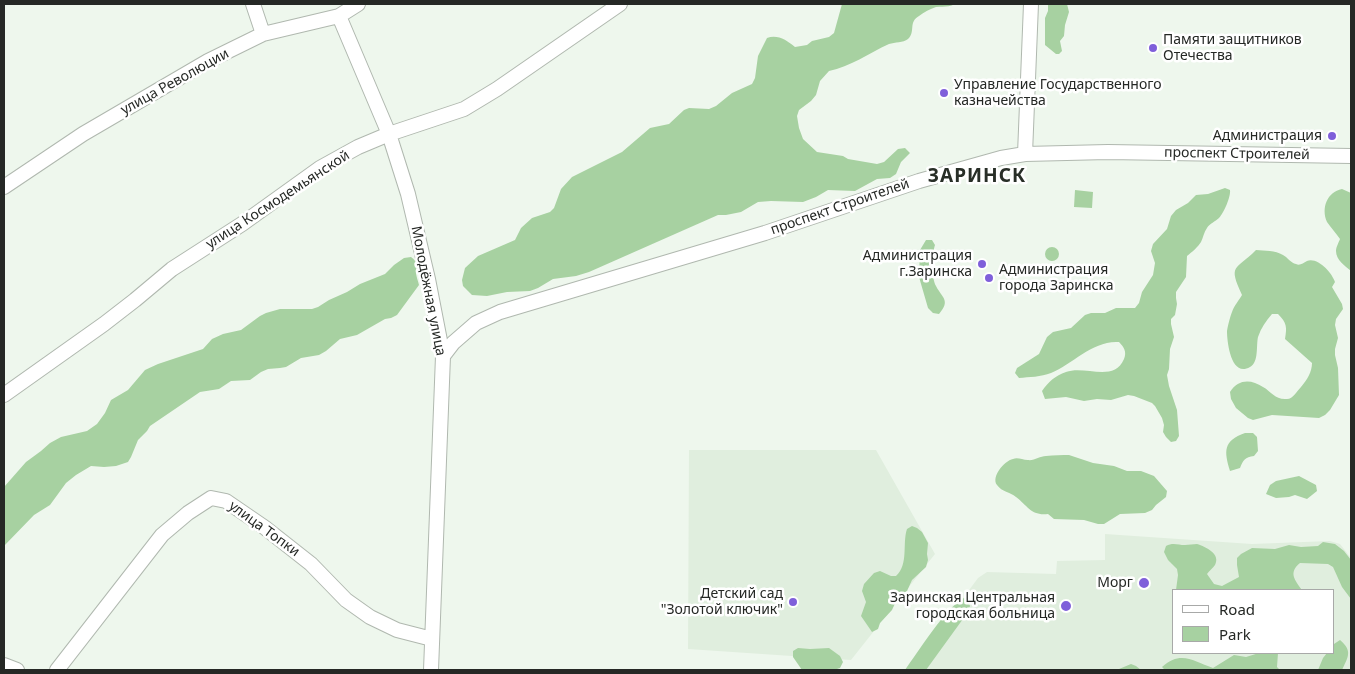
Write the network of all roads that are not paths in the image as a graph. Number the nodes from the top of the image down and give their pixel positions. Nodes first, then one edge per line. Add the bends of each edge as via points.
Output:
1 (253, 4) edge
2 (358, 4) edge
3 (620, 4) edge
4 (1031, 4) edge
5 (339, 16) junction
6 (263, 34) junction
7 (390, 134) junction
8 (1025, 154) junction
9 (1351, 156) edge
10 (4, 187) edge
11 (443, 356) junction
12 (4, 395) edge
13 (432, 639) junction
14 (4, 664) edge
15 (17, 670) edge
16 (57, 670) edge
17 (431, 670) edge

1 - 6 street
2 - 5 street, улица Революции
3 - 7 street, улица Космодемьянской via 464,109
4 - 8 street
5 - 6 street, улица Революции
5 - 7 street, Молодёжная улица
6 - 10 street, улица Революции via 208,61 83,134
7 - 11 street, Молодёжная улица via 408,194
7 - 12 street, улица Космодемьянской via 320,168 172,269 104,324
8 - 9 street, проспект Строителей via 1116,152
8 - 11 street, проспект Строителей via 919,181 765,232 500,312 476,323
11 - 13 street, Молодёжная улица
13 - 16 street, улица Топки via 396,630 370,617 346,600 311,564 264,527 226,501 211,498 162,535
13 - 17 street, Молодёжная улица
14 - 15 street

